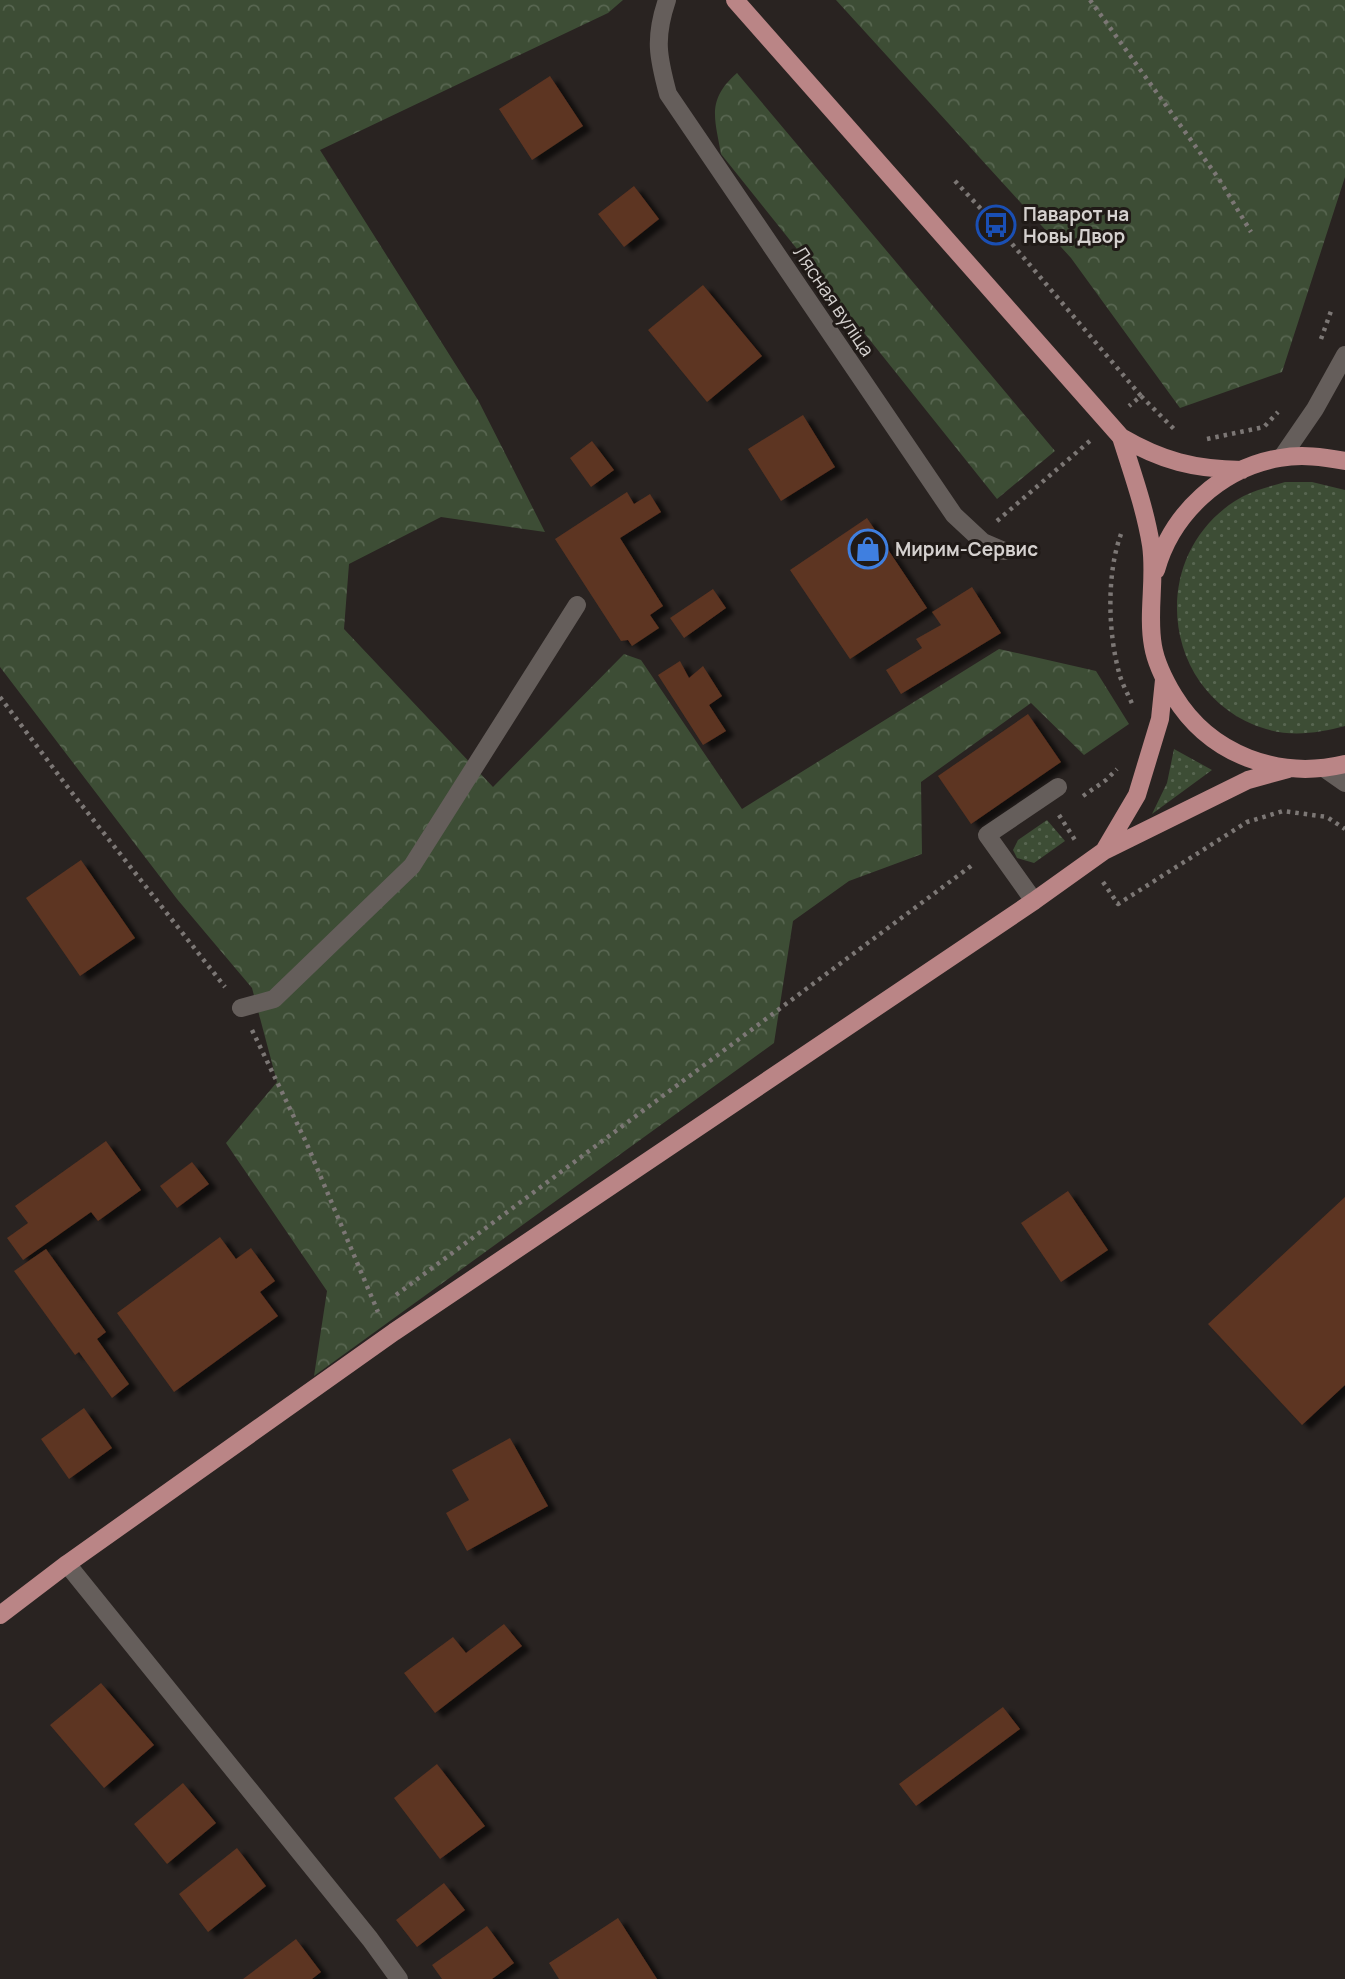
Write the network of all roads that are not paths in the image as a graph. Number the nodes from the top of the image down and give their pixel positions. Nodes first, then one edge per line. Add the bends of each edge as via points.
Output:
1 (667, 0) edge
2 (735, 0) edge
3 (1345, 355) edge
4 (1121, 437) junction
5 (1282, 457) junction
6 (1345, 461) edge
7 (1242, 470) junction
8 (1004, 551) dead end
9 (1152, 586) junction
10 (577, 605) dead end
11 (1164, 680) junction
12 (1345, 764) edge
13 (1288, 769) junction
14 (1325, 769) junction
15 (1345, 783) edge
16 (1058, 787) dead end
17 (1104, 851) junction
18 (1034, 901) junction
19 (241, 1008) dead end
20 (67, 1564) junction
21 (0, 1615) edge
22 (399, 1979) edge

1 - 8 street, Лясная вуліца via 660,20 658,54 668,94 954,515 983,542
2 - 4 main road
3 - 5 street
4 - 7 main road via 1162,459
4 - 9 main road via 1148,525
5 - 6 main road
5 - 7 main road
7 - 9 main road via 1192,505 1160,556
9 - 11 main road via 1149,618
10 - 19 street via 412,866 274,999
11 - 13 main road via 1181,707 1211,737 1257,762
11 - 17 main road via 1160,719 1137,795
12 - 14 main road
13 - 14 main road
13 - 17 main road via 1248,779
14 - 15 street
16 - 18 street via 987,835
17 - 18 main road
18 - 20 main road via 394,1332
20 - 21 main road
20 - 22 street

